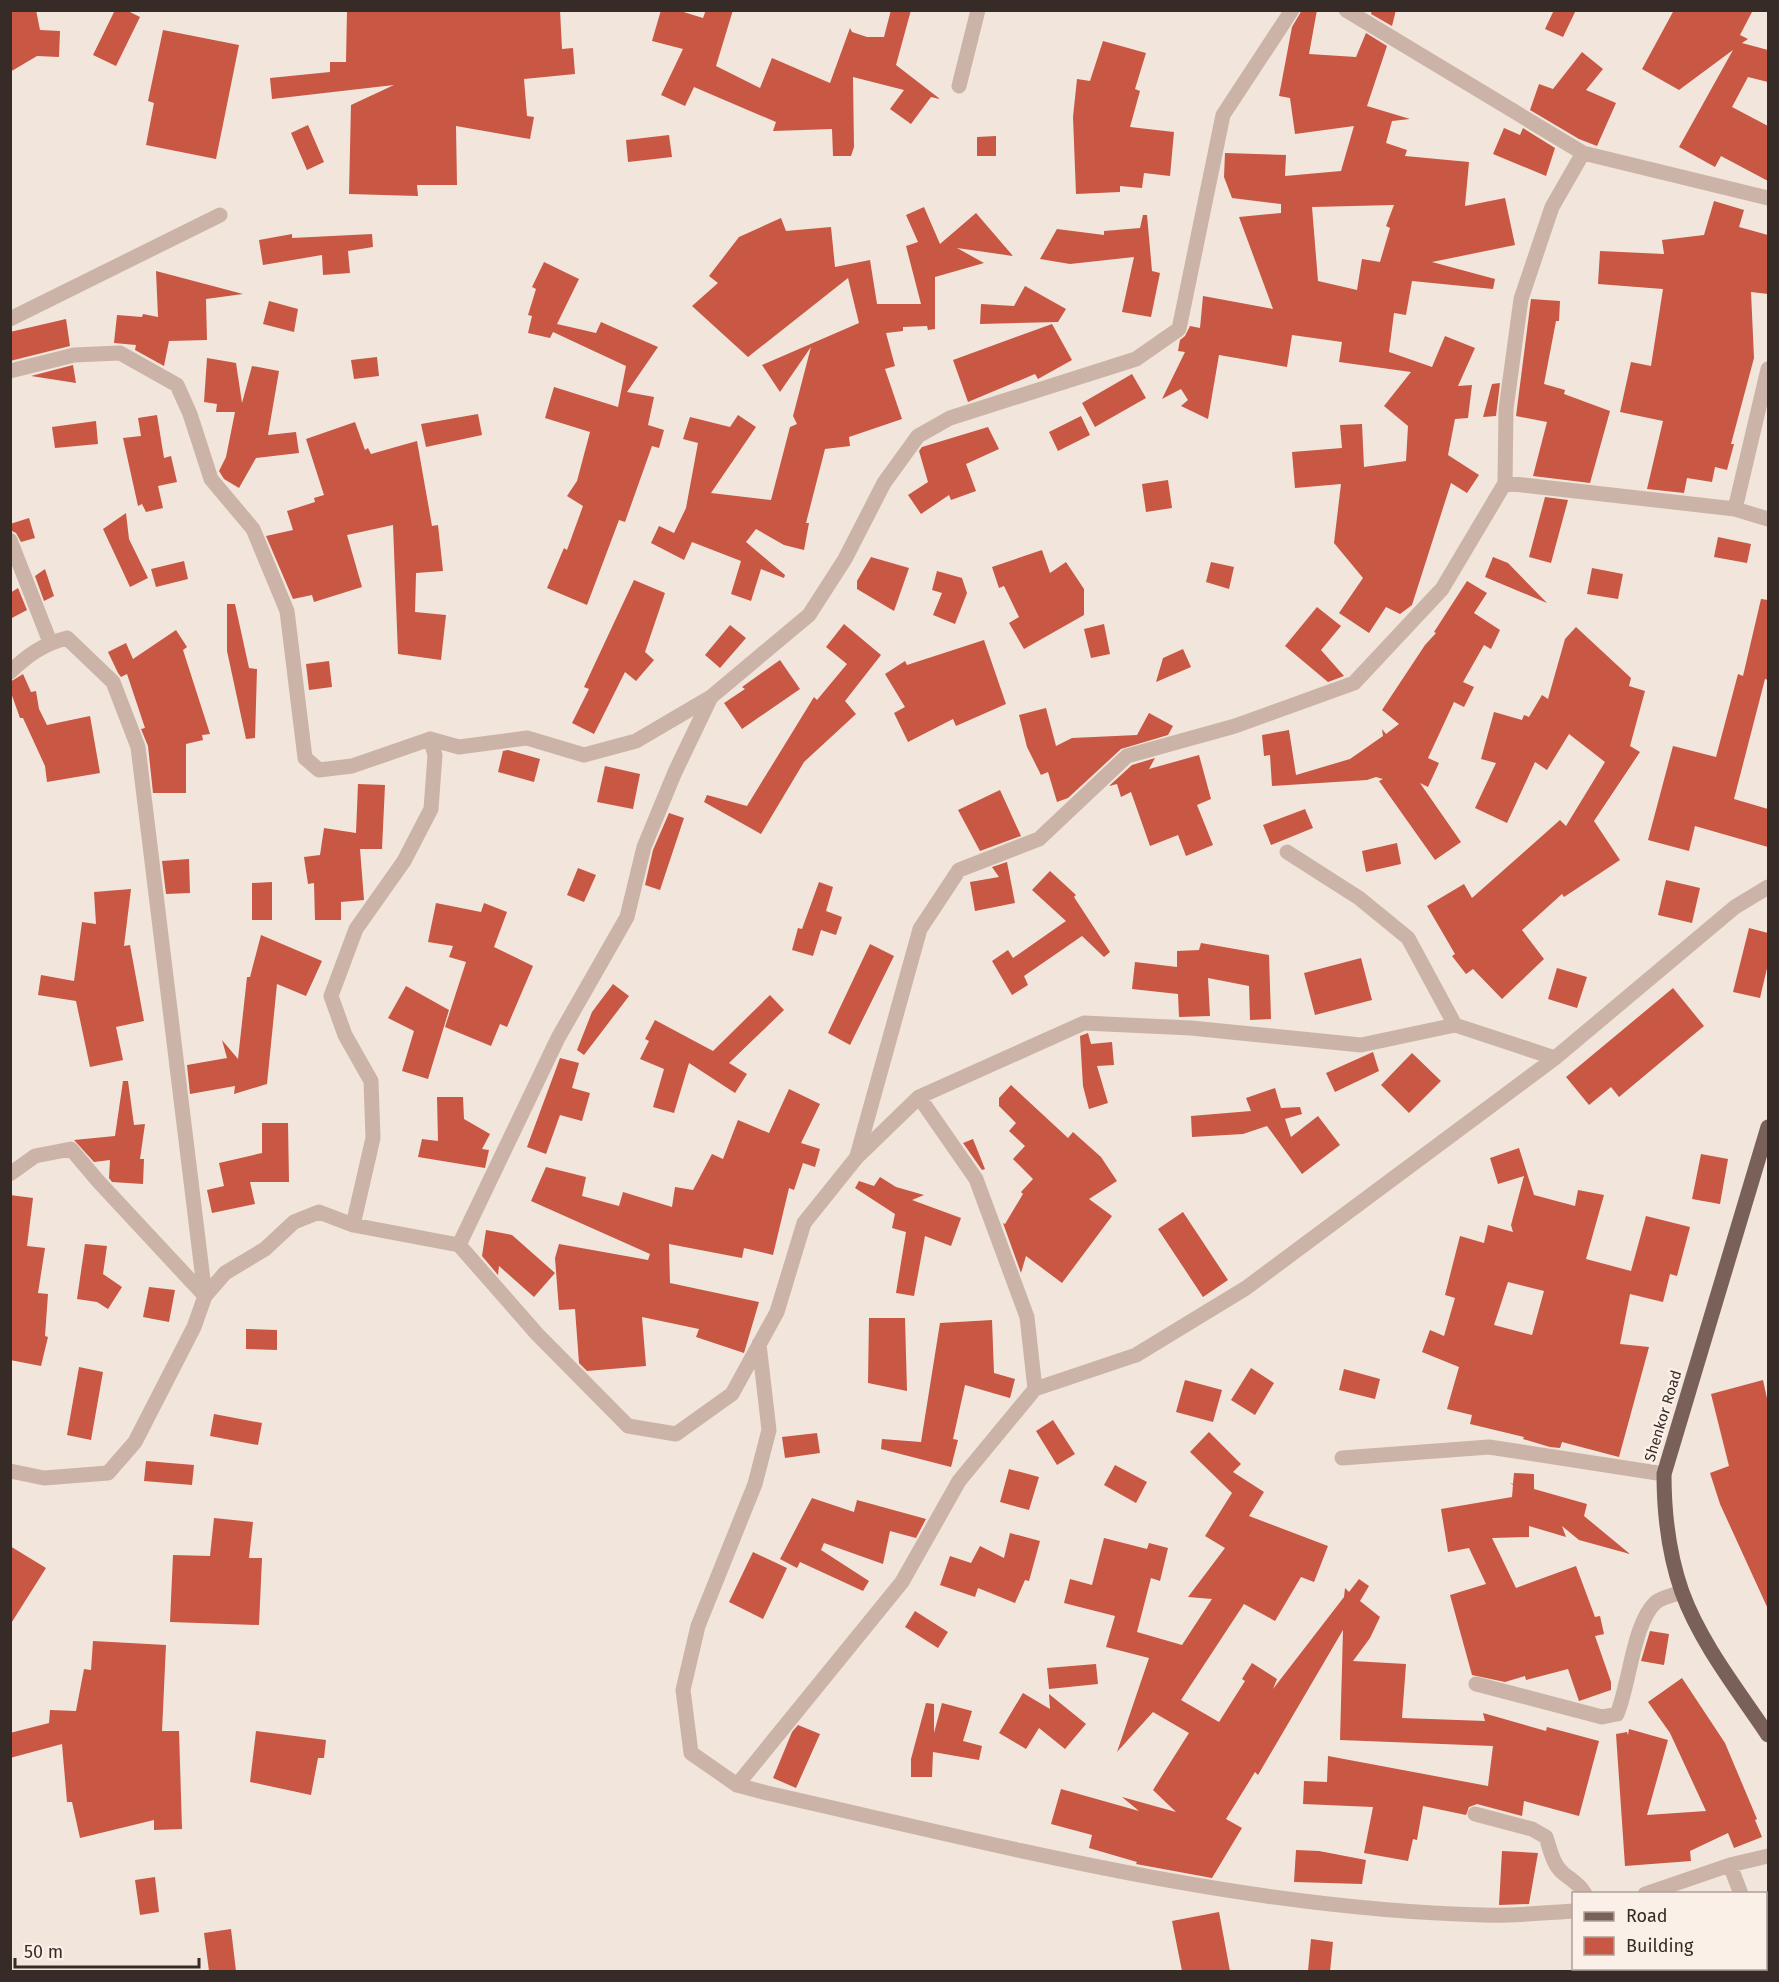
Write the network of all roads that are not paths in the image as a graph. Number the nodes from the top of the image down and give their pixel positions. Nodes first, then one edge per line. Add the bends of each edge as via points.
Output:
1 (978, 10) edge
2 (1292, 10) edge
3 (1346, 10) edge
4 (959, 86) dead end
5 (1583, 153) junction
6 (1768, 198) edge
7 (220, 215) dead end
8 (10, 320) edge
9 (1768, 369) edge
10 (10, 371) edge
11 (1504, 483) junction
12 (1735, 508) junction
13 (1768, 519) edge
14 (10, 540) edge
15 (50, 642) junction
16 (10, 672) edge
17 (711, 697) junction
18 (430, 738) junction
19 (1287, 852) dead end
20 (1768, 886) edge
21 (1455, 1025) junction
22 (1555, 1058) junction
23 (919, 1097) junction
24 (1768, 1127) edge
25 (857, 1157) junction
26 (10, 1174) edge
27 (353, 1225) junction
28 (459, 1245) junction
29 (205, 1296) junction
30 (759, 1344) junction
31 (1035, 1389) junction
32 (1342, 1458) dead end
33 (10, 1472) edge
34 (1664, 1474) junction
35 (1682, 1592) junction
36 (1476, 1684) dead end
37 (1768, 1735) edge
38 (738, 1785) junction
39 (1475, 1814) dead end
40 (1768, 1857) edge
41 (1730, 1865) junction
42 (1584, 1892) edge
43 (1648, 1892) edge
44 (1741, 1892) edge
45 (1572, 1911) edge

1 - 4 street
2 - 17 street via 1223,115 1179,329 1136,359 950,418 918,436 884,483 845,559 809,615
3 - 5 street
5 - 6 street
5 - 11 street via 1552,207 1521,298 1506,409
7 - 8 street
9 - 12 street
10 - 18 street via 74,354 120,353 177,385 211,479 253,529 287,611 305,758 319,770 352,766
11 - 12 street
11 - 25 street via 1442,589 1354,683 1235,726 1127,756 1039,839 959,870 920,929
12 - 13 street
14 - 15 street
15 - 16 street
15 - 29 street via 67,638 113,682 138,747
17 - 18 street via 636,741 585,755 527,738 459,747
17 - 28 street via 644,847 627,917 558,1038
18 - 27 street via 435,755 431,809 404,861 356,929 331,996 345,1035 371,1081 373,1138
19 - 21 street via 1359,898 1408,939
20 - 22 street via 1735,907
21 - 22 street
21 - 23 street via 1360,1045 1191,1028 1084,1023
22 - 31 street via 1246,1288 1136,1355
23 - 25 street
23 - 31 street via 976,1179 1027,1317
24 - 34 main road, Shenkor Road
25 - 30 street via 804,1223 777,1312
26 - 29 street via 35,1156 71,1149
27 - 28 street
27 - 29 street via 319,1212 294,1222 266,1249 225,1273
28 - 30 street via 537,1334 628,1426 676,1434 732,1394
29 - 33 street via 194,1327 135,1442 108,1473 44,1478
30 - 38 street via 769,1430 755,1484 698,1626 683,1690 691,1753
31 - 38 street via 959,1481 902,1582
32 - 34 street via 1489,1447
34 - 35 main road, Shenkor Road via 1664,1513
35 - 36 street via 1658,1600 1643,1617 1617,1714 1602,1717
35 - 37 main road, Shenkor Road via 1708,1644
38 - 45 street via 1156,1880 1350,1907 1484,1916
39 - 42 street via 1532,1829 1546,1837 1562,1873
40 - 41 street
41 - 43 street
41 - 44 street

